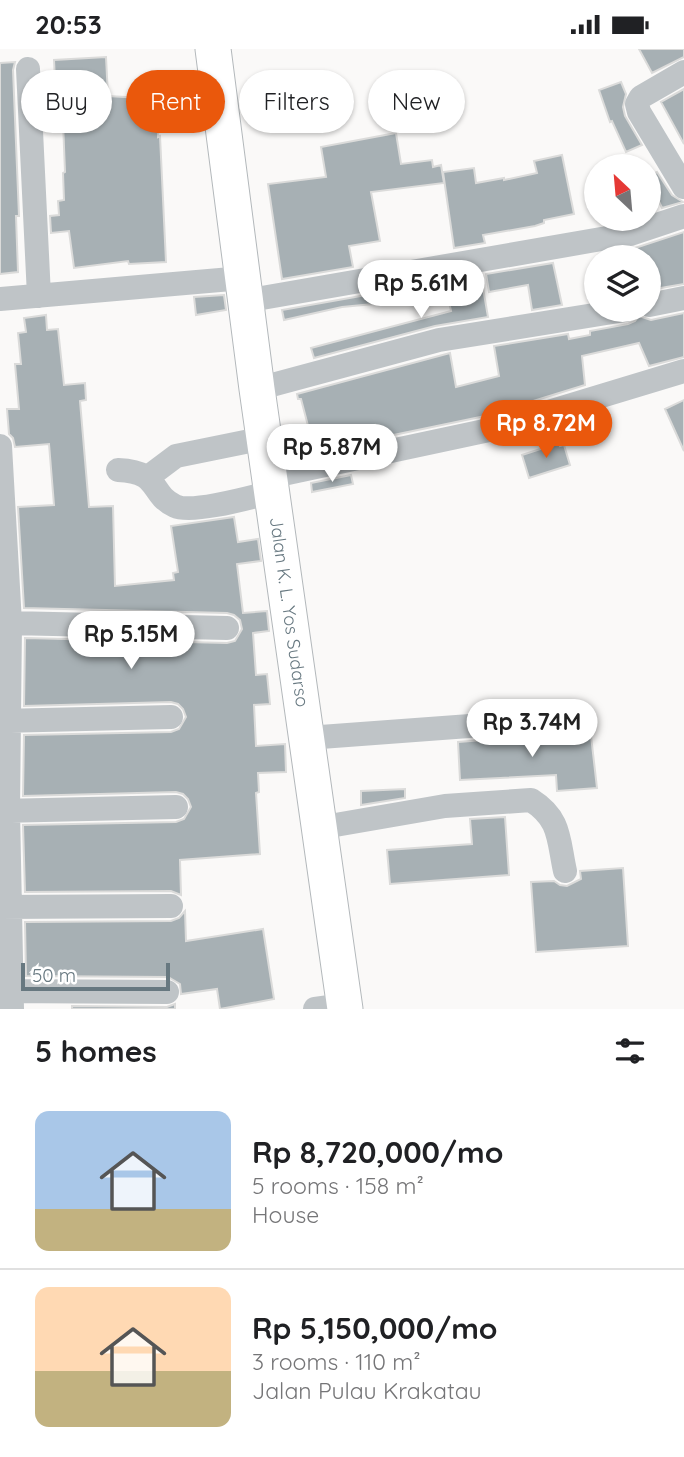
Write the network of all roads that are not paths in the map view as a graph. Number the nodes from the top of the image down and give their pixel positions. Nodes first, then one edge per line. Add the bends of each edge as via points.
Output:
1 (213, 49) edge
2 (28, 69) dead end
3 (684, 72) edge
4 (684, 187) edge
5 (684, 216) edge
6 (244, 289) junction
7 (39, 296) junction
8 (684, 298) edge
9 (0, 299) edge
10 (661, 303) edge
11 (584, 317) edge
12 (684, 371) edge
13 (257, 389) junction
14 (264, 438) junction
15 (0, 446) edge
16 (118, 470) dead end
17 (148, 477) junction
18 (270, 484) junction
19 (2, 501) edge
20 (5, 622) edge
21 (227, 628) dead end
22 (171, 717) dead end
23 (578, 718) dead end
24 (5, 721) edge
25 (307, 738) junction
26 (176, 807) dead end
27 (4, 811) edge
28 (318, 828) junction
29 (565, 871) dead end
30 (171, 906) dead end
31 (5, 907) edge
32 (167, 992) dead end
33 (8, 997) edge
34 (335, 1008) edge

1 - 6 highway, Jalan K. L. Yos Sudarso
2 - 7 street
3 - 4 street via 641,97 637,104
5 - 6 street via 630,234
6 - 7 street
6 - 13 highway, Jalan K. L. Yos Sudarso
7 - 9 street
8 - 10 street
11 - 13 street via 439,340
12 - 18 street via 489,430
13 - 14 highway, Jalan K. L. Yos Sudarso
14 - 17 street via 176,456
14 - 18 highway, Jalan K. L. Yos Sudarso
15 - 19 street
16 - 17 street
17 - 18 street via 172,505 183,509 214,505
18 - 25 highway, Jalan K. L. Yos Sudarso
19 - 20 street
20 - 21 street
20 - 24 street
22 - 24 street
23 - 25 street
24 - 27 street
25 - 28 highway, Jalan K. L. Yos Sudarso
26 - 27 street
27 - 31 street
28 - 29 street via 445,806 531,800 550,815
28 - 34 highway, Jalan K. L. Yos Sudarso
30 - 31 street
31 - 33 street
32 - 33 street

